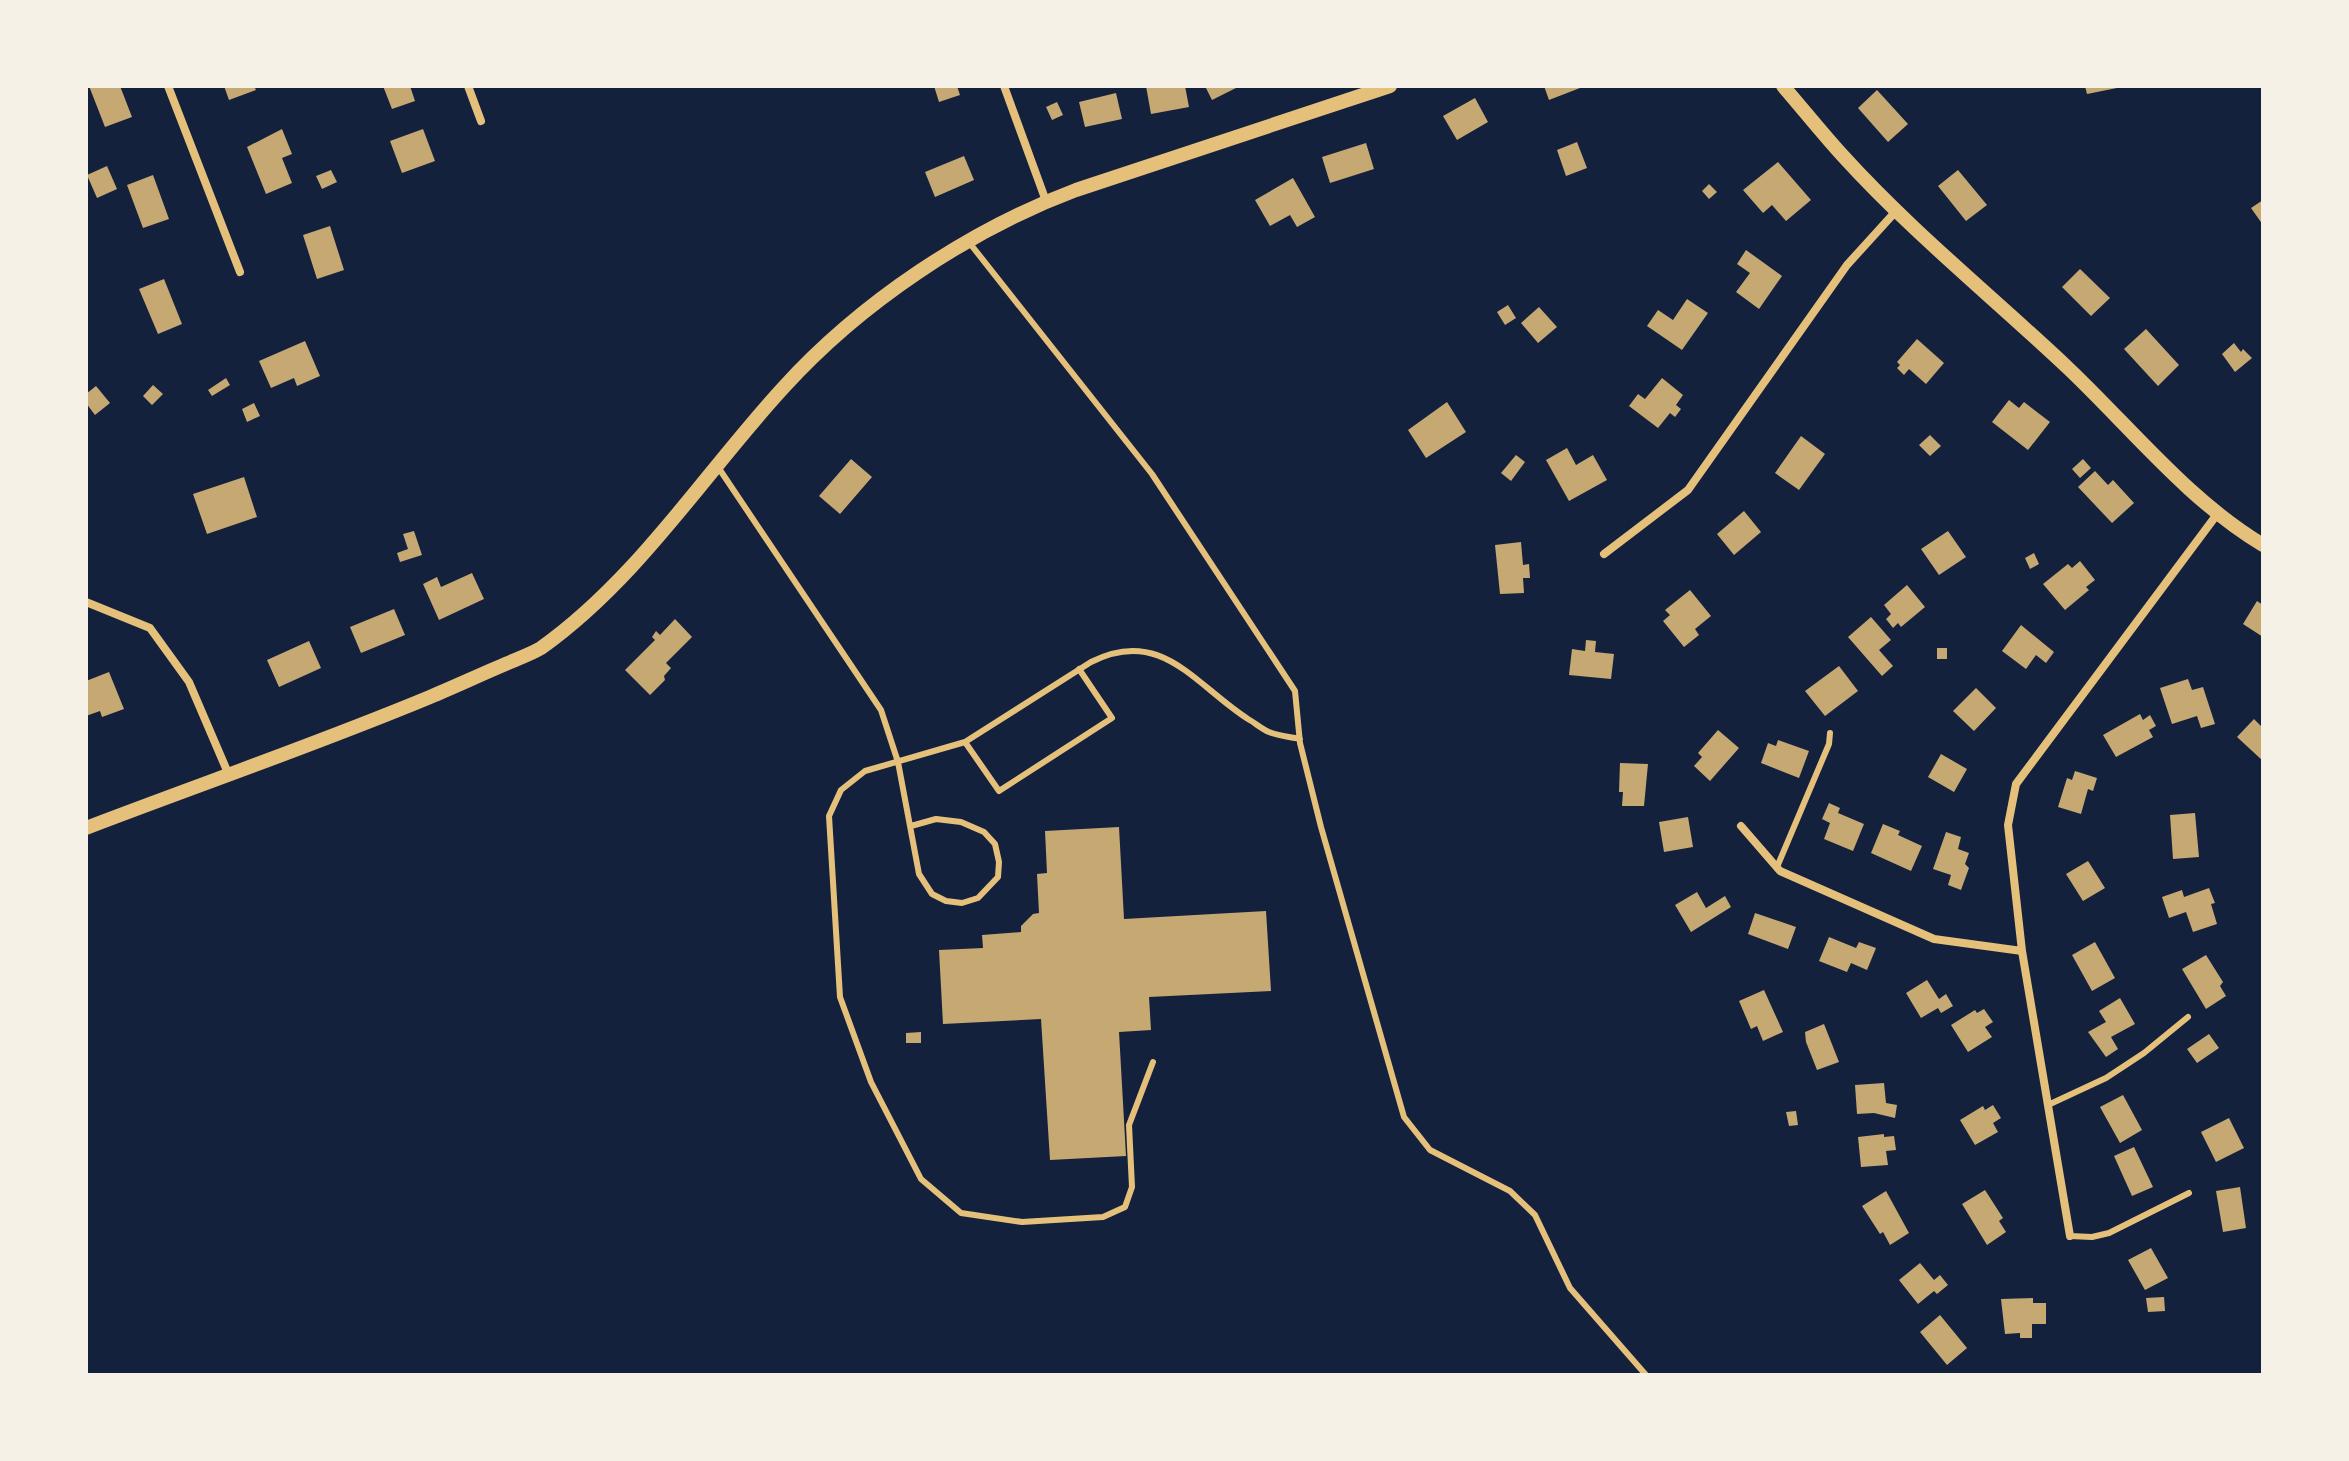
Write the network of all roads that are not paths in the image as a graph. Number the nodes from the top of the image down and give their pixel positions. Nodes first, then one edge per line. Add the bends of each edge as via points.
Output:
1 (168, 86) edge
2 (468, 86) edge
3 (1004, 86) edge
4 (1390, 86) edge
5 (1783, 86) edge
6 (481, 121) dead end
7 (1046, 201) junction
8 (1897, 210) junction
9 (968, 241) junction
10 (240, 272) dead end
11 (717, 465) junction
12 (2218, 513) junction
13 (2263, 545) edge
14 (1604, 554) dead end
15 (86, 602) edge
16 (1079, 669) junction
17 (1830, 733) dead end
18 (1300, 739) junction
19 (965, 742) junction
20 (898, 762) junction
21 (228, 773) junction
22 (911, 826) junction
23 (1741, 826) dead end
24 (86, 828) edge
25 (1777, 867) junction
26 (2022, 951) junction
27 (2188, 1017) dead end
28 (1153, 1062) dead end
29 (2048, 1105) junction
30 (2189, 1193) dead end
31 (2070, 1236) joint
32 (1646, 1375) edge

1 - 10 street
2 - 6 street
3 - 7 street
4 - 7 street
5 - 8 street
7 - 9 street
8 - 12 street
8 - 14 street via 1847,265 1688,490
9 - 11 street via 871,306 828,342
9 - 18 lane via 1160,487 1295,691
11 - 20 lane via 881,710
11 - 21 street via 621,577 538,650 377,719
12 - 13 street
12 - 26 street via 2016,784 2008,825
15 - 21 street via 150,628 189,682
16 - 18 lane via 1109,652 1145,650 1184,668 1268,732
16 - 19 lane
16 - 19 lane via 1112,718 1012,783 999,791
17 - 25 lane
18 - 32 lane via 1404,1117 1430,1150 1510,1191 1535,1215 1570,1288
19 - 20 lane
20 - 22 lane
20 - 28 lane via 865,771 841,790 829,816 840,997 871,1082 921,1179 961,1213 1022,1222 1103,1217 1125,1207 1132,1187 1129,1125
21 - 24 street
22 - 22 lane via 936,819 984,832 995,844 998,877 978,898 962,903 932,894 919,874
23 - 25 street
25 - 26 street via 1934,939
26 - 29 street
27 - 29 lane via 2106,1078
29 - 31 street
30 - 31 lane via 2109,1233

